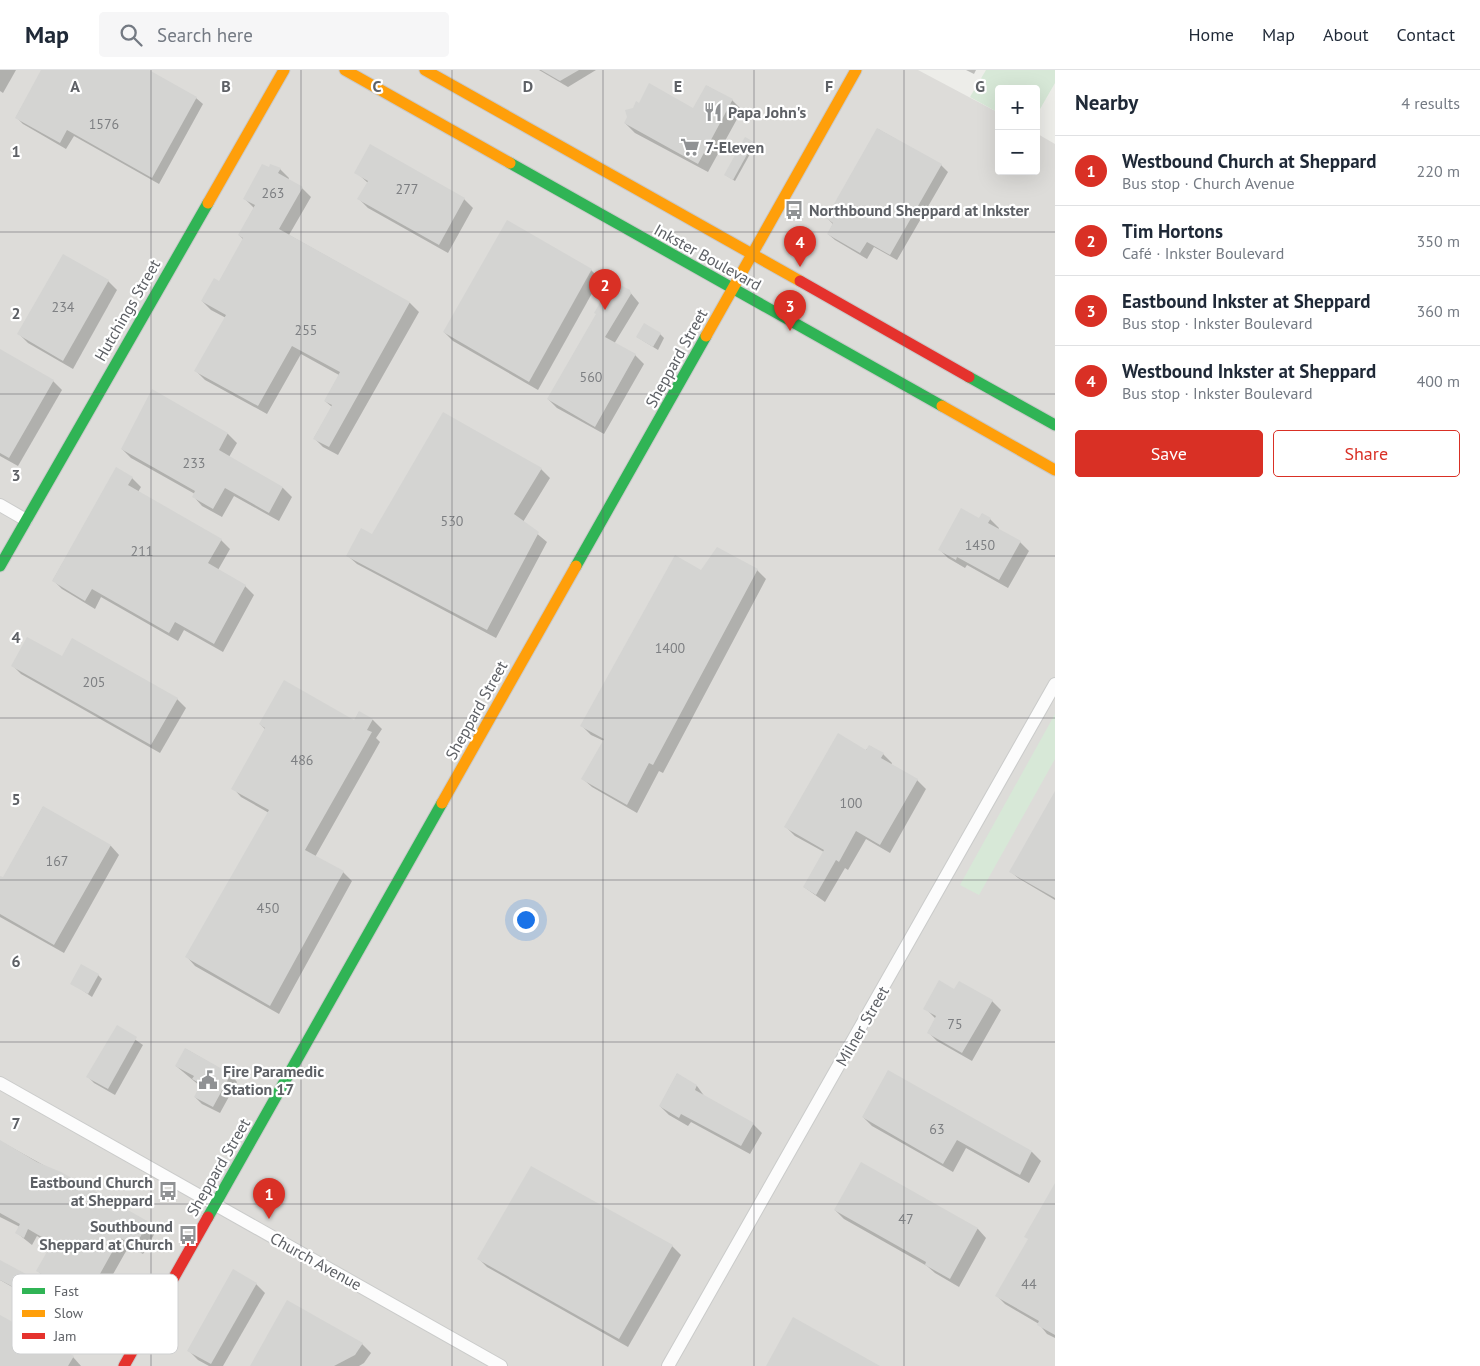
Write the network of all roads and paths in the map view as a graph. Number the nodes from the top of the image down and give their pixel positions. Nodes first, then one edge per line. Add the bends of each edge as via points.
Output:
1 (284, 70) edge
2 (345, 70) edge
3 (425, 70) edge
4 (856, 70) edge
5 (752, 254) junction
6 (732, 289) junction
7 (1055, 425) edge
8 (1055, 470) edge
9 (0, 505) edge
10 (26, 520) junction
11 (0, 566) edge
12 (1055, 684) edge
13 (0, 1084) edge
14 (215, 1204) junction
15 (176, 1274) edge
16 (131, 1354) edge
17 (124, 1366) edge
18 (501, 1366) edge
19 (668, 1366) edge

1 - 10 street, Hutchings Street
2 - 6 street, Inkster Boulevard
3 - 5 street, Inkster Boulevard
4 - 5 street, Sheppard Street
5 - 6 street, Sheppard Street
5 - 7 street, Inkster Boulevard
6 - 8 street, Inkster Boulevard
6 - 14 street, Sheppard Street
9 - 10 street
10 - 11 street, Hutchings Street
12 - 19 street, Milner Street
13 - 14 street, Church Avenue
14 - 15 street, Sheppard Street
14 - 18 street, Church Avenue
16 - 17 street, Sheppard Street

